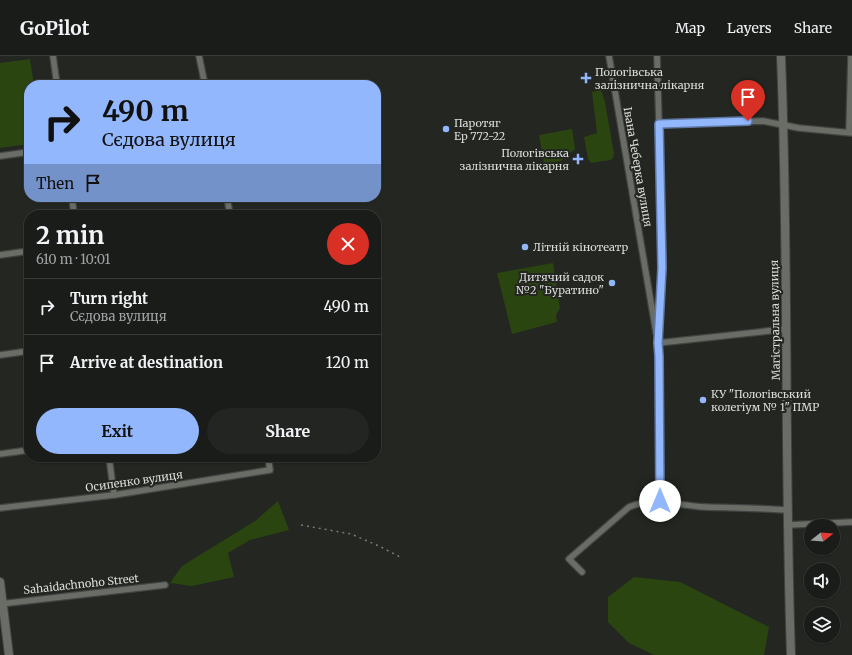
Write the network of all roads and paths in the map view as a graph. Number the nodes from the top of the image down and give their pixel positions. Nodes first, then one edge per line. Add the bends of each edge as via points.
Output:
1 (53, 56) edge
2 (199, 56) edge
3 (609, 56) edge
4 (657, 56) edge
5 (781, 56) edge
6 (851, 56) edge
7 (55, 80) edge
8 (204, 80) edge
9 (659, 124) junction
10 (784, 125) junction
11 (850, 133) edge
12 (24, 153) edge
13 (0, 156) edge
14 (24, 252) edge
15 (0, 255) edge
16 (786, 329) junction
17 (658, 343) junction
18 (24, 352) edge
19 (0, 355) edge
20 (24, 451) edge
21 (0, 454) edge
22 (110, 462) edge
23 (269, 462) edge
24 (114, 495) junction
25 (660, 501) junction
26 (0, 508) edge
27 (788, 510) junction
28 (852, 522) edge
29 (788, 526) junction
30 (582, 572) dead end
31 (0, 582) edge
32 (165, 585) dead end
33 (1, 603) edge
34 (9, 655) edge
35 (791, 655) edge

1 - 7 street
2 - 8 street
3 - 17 street, Івана Чеберка вулиця
4 - 9 street
5 - 10 main road, Магістральна вулиця
6 - 11 street
9 - 10 street via 763,121
9 - 17 street via 662,268
10 - 11 street
10 - 16 main road, Магістральна вулиця
12 - 13 street
14 - 15 street
16 - 17 street
16 - 27 main road, Магістральна вулиця
17 - 25 street
18 - 19 street
20 - 21 street
22 - 24 street
23 - 24 street, Осипенко вулиця via 270,470
24 - 26 street, Осипенко вулиця
25 - 27 street via 705,507
25 - 30 street via 646,501 629,507 569,559
27 - 29 main road, Магістральна вулиця
28 - 29 street
29 - 35 main road, Магістральна вулиця
31 - 33 main road
32 - 33 street, Sahaidachnoho Street
33 - 34 main road

